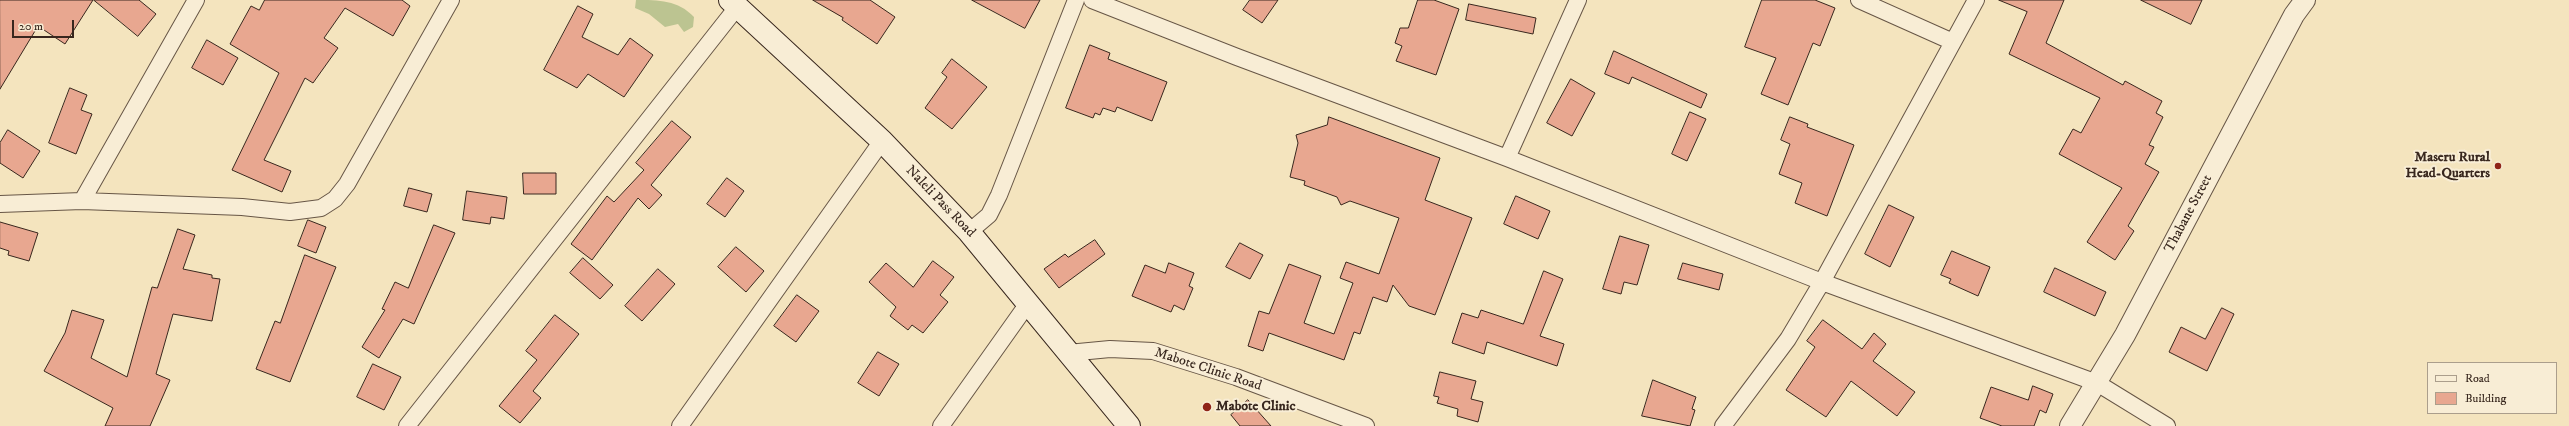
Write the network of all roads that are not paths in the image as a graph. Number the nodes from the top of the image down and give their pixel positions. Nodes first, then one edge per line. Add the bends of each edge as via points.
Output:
1 (196, 0) edge
2 (451, 0) edge
3 (1076, 0) edge
4 (1092, 0) edge
5 (1578, 0) edge
6 (1858, 0) edge
7 (1976, 0) edge
8 (2305, 0) edge
9 (734, 3) edge
10 (1953, 42) junction
11 (882, 141) junction
12 (1507, 158) junction
13 (82, 201) junction
14 (0, 204) edge
15 (969, 232) junction
16 (1822, 282) junction
17 (1029, 302) junction
18 (1068, 354) junction
19 (2097, 383) junction
20 (407, 426) edge
21 (680, 426) edge
22 (941, 426) edge
23 (1129, 426) edge
24 (1366, 426) edge
25 (1723, 426) edge
26 (2070, 426) edge
27 (2166, 426) edge

1 - 13 street
2 - 13 street via 347,184 335,199 321,208 290,212 242,207
3 - 15 street via 1000,195 989,216
4 - 12 street
5 - 12 street
6 - 10 street
7 - 10 street
8 - 19 street, Thabane Street via 2294,15
9 - 11 main road, Naleli Pass Road
9 - 20 street
10 - 16 street
11 - 15 main road, Naleli Pass Road
11 - 21 street
12 - 16 street
13 - 14 street
15 - 17 main road, Naleli Pass Road
16 - 19 street
16 - 25 street via 1788,339
17 - 18 main road, Naleli Pass Road
17 - 22 street
18 - 23 main road, Naleli Pass Road
18 - 24 street, Mabote Clinic Road via 1110,349 1153,351 1236,377
19 - 26 street, Thabane Street
19 - 27 street

